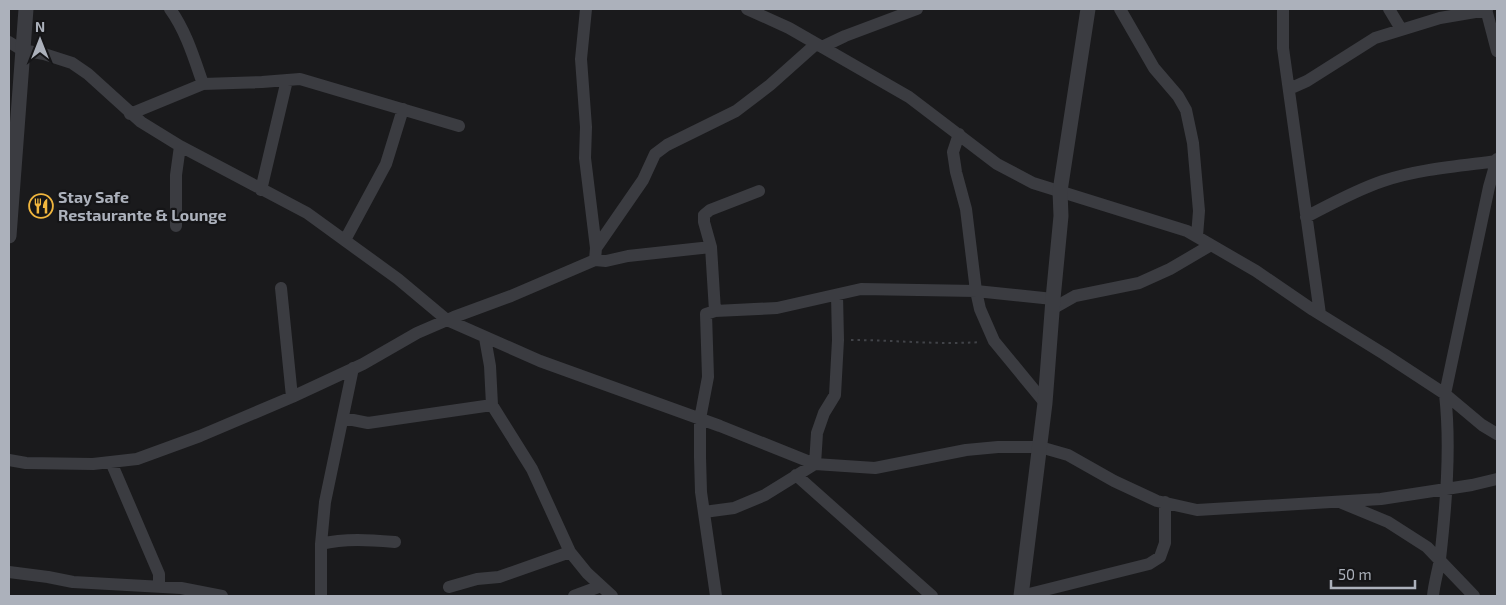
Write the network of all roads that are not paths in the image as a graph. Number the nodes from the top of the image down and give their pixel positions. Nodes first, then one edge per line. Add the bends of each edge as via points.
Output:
1 (26, 9) edge
2 (170, 9) edge
3 (586, 9) edge
4 (747, 9) edge
5 (917, 9) edge
6 (1088, 9) edge
7 (1120, 9) edge
8 (1283, 9) edge
9 (1389, 9) edge
10 (1487, 10) edge
11 (1401, 29) junction
12 (1496, 43) edge
13 (13, 46) edge
14 (819, 46) junction
15 (287, 80) junction
16 (203, 84) junction
17 (1289, 89) junction
18 (404, 110) junction
19 (130, 114) junction
20 (459, 126) dead end
21 (959, 134) junction
22 (180, 146) junction
23 (1497, 160) edge
24 (261, 190) junction
25 (1060, 191) junction
26 (759, 192) dead end
27 (1306, 217) junction
28 (176, 226) dead end
29 (9, 236) edge
30 (1197, 236) junction
31 (345, 240) junction
32 (1211, 245) junction
33 (711, 247) junction
34 (596, 254) junction
35 (281, 288) dead end
36 (976, 291) junction
37 (837, 295) junction
38 (1075, 296) junction
39 (1053, 298) junction
40 (715, 311) junction
41 (1320, 314) junction
42 (447, 320) junction
43 (485, 338) junction
44 (353, 368) junction
45 (1446, 394) junction
46 (292, 397) junction
47 (1045, 403) junction
48 (492, 404) junction
49 (343, 418) junction
50 (700, 419) junction
51 (1497, 434) edge
52 (1040, 447) junction
53 (9, 460) edge
54 (110, 462) junction
55 (815, 464) junction
56 (796, 475) junction
57 (1497, 479) edge
58 (1446, 489) junction
59 (1165, 502) junction
60 (1340, 502) junction
61 (704, 512) junction
62 (394, 542) dead end
63 (321, 544) junction
64 (570, 552) junction
65 (1440, 560) junction
66 (9, 572) edge
67 (158, 586) junction
68 (601, 586) junction
69 (449, 587) dead end
70 (222, 596) edge
71 (321, 596) edge
72 (574, 596) edge
73 (612, 596) edge
74 (716, 596) edge
75 (932, 596) edge
76 (1021, 596) edge
77 (1433, 596) edge
78 (1474, 596) edge

1 - 13 street
2 - 16 street via 194,55
3 - 34 street via 581,59 585,158
4 - 14 street
5 - 14 street
6 - 25 street
7 - 30 street via 1154,68 1186,110 1193,143 1199,211
8 - 17 street via 1283,48
9 - 11 street
10 - 11 street
10 - 12 street
11 - 17 street via 1375,38
13 - 19 street via 72,63
13 - 29 street
14 - 21 street via 909,97
14 - 34 street via 736,111 655,154 638,188
15 - 16 street
15 - 18 street via 300,79
15 - 24 street
16 - 19 street
17 - 27 street
18 - 20 street
18 - 31 street via 386,164
19 - 22 street
21 - 25 street via 997,164 1033,183
21 - 36 street via 953,152 966,208
22 - 24 street
22 - 28 street via 176,175
23 - 27 street via 1427,170 1383,181
23 - 45 street
24 - 31 street via 307,213
25 - 30 street
25 - 39 street via 1061,216
26 - 33 street via 704,215
27 - 41 street
30 - 32 street
31 - 42 street
32 - 38 street via 1140,283
32 - 41 street
33 - 34 street via 606,261
33 - 40 street
34 - 42 street via 511,296
35 - 46 street
36 - 37 street via 861,289
36 - 39 street
36 - 47 street via 994,341
37 - 40 street via 777,308
37 - 55 street via 835,395 816,433
38 - 39 street
38 - 39 street
39 - 47 street
40 - 50 street via 706,314 708,377
41 - 45 street
42 - 43 street
42 - 44 street
43 - 48 street
43 - 50 street
44 - 46 street
44 - 49 street
45 - 51 street
45 - 58 street
46 - 54 street via 200,436 137,458
47 - 52 street
48 - 49 street via 368,423
48 - 64 street via 532,469
49 - 63 street via 325,502
50 - 55 street
50 - 61 street
52 - 55 street via 966,450 875,468
52 - 59 street via 1068,455 1114,481
52 - 76 street
53 - 54 street via 26,463
54 - 67 street via 158,574
55 - 56 street
56 - 61 street via 765,495 734,508
56 - 75 street
57 - 58 street
58 - 60 street
58 - 65 street
59 - 60 street via 1197,510
59 - 76 street via 1165,543 1160,557 1148,564
60 - 65 street via 1388,522 1427,547
61 - 74 street
62 - 63 street via 364,539
63 - 71 street
64 - 68 street
64 - 69 street via 499,577
65 - 77 street
65 - 78 street
66 - 67 street via 74,582
67 - 70 street
68 - 72 street
68 - 73 street

